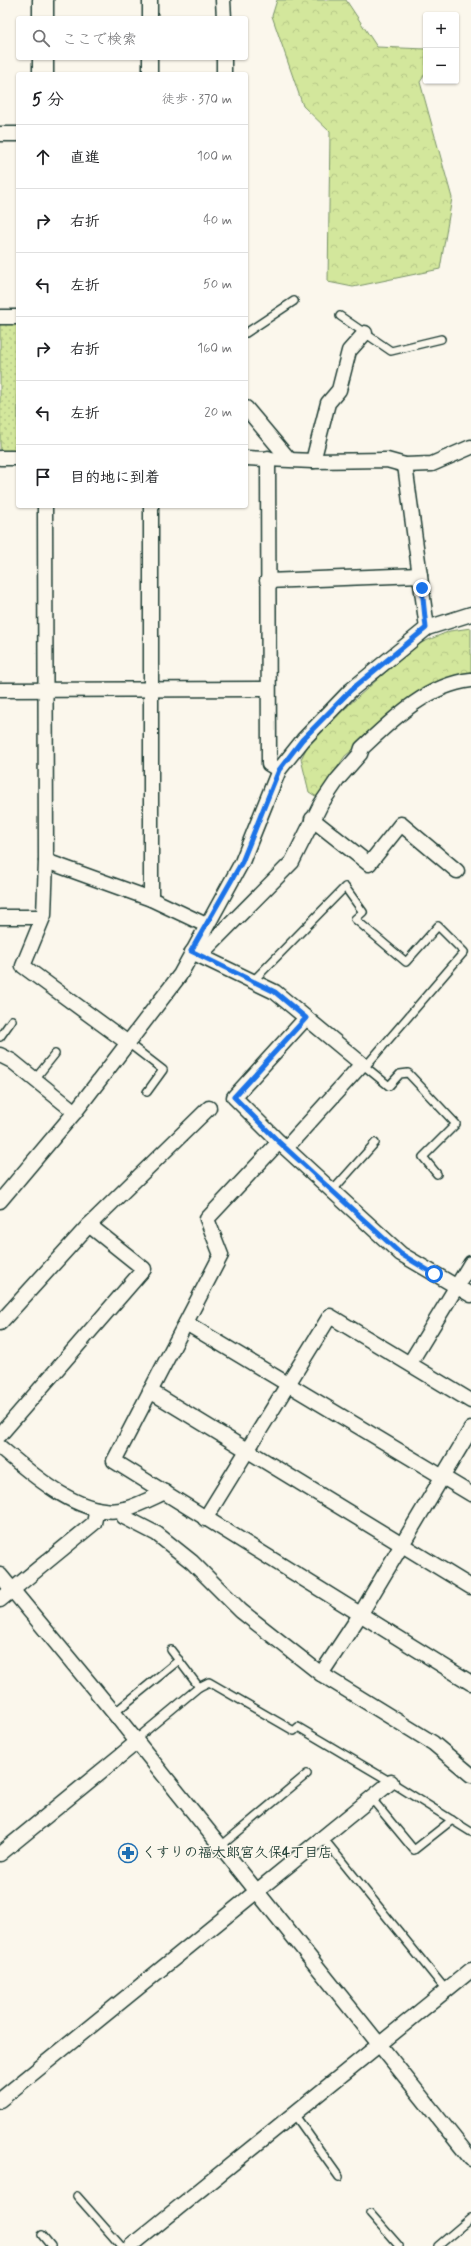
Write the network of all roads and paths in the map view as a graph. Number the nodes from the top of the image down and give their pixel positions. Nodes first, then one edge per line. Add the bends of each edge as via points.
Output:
1 (43, 0) edge
2 (150, 0) edge
3 (223, 0) edge
4 (43, 16) edge
5 (150, 16) edge
6 (224, 16) edge
7 (43, 60) edge
8 (150, 60) edge
9 (224, 60) edge
10 (43, 72) edge
11 (150, 72) edge
12 (224, 72) edge
13 (0, 134) edge
14 (16, 134) edge
15 (294, 301) dead end
16 (340, 316) dead end
17 (0, 317) edge
18 (16, 317) edge
19 (248, 332) edge
20 (365, 333) junction
21 (441, 339) dead end
22 (248, 410) edge
23 (471, 447) edge
24 (0, 458) edge
25 (16, 458) edge
26 (248, 458) edge
27 (268, 458) junction
28 (288, 458) junction
29 (313, 461) junction
30 (406, 465) junction
31 (45, 508) edge
32 (151, 508) edge
33 (420, 575) junction
34 (267, 581) junction
35 (471, 614) edge
36 (426, 628) junction
37 (471, 680) edge
38 (150, 688) junction
39 (47, 689) junction
40 (267, 689) junction
41 (0, 690) edge
42 (279, 770) junction
43 (312, 819) junction
44 (46, 862) junction
45 (457, 871) dead end
46 (151, 899) junction
47 (0, 917) edge
48 (43, 917) junction
49 (206, 925) junction
50 (195, 953) junction
51 (253, 981) junction
52 (306, 1018) junction
53 (12, 1020) dead end
54 (0, 1037) edge
55 (128, 1043) junction
56 (55, 1054) dead end
57 (0, 1055) edge
58 (363, 1065) junction
59 (35, 1079) junction
60 (147, 1092) dead end
61 (209, 1108) dead end
62 (75, 1112) junction
63 (375, 1143) dead end
64 (282, 1145) junction
65 (436, 1174) dead end
66 (333, 1190) junction
67 (0, 1202) edge
68 (89, 1225) junction
69 (471, 1263) edge
70 (457, 1286) junction
71 (471, 1295) edge
72 (0, 1323) edge
73 (186, 1323) junction
74 (410, 1363) junction
75 (289, 1384) junction
76 (150, 1391) junction
77 (471, 1401) edge
78 (471, 1428) edge
79 (0, 1435) edge
80 (0, 1447) edge
81 (247, 1451) junction
82 (443, 1476) junction
83 (165, 1492) junction
84 (471, 1494) edge
85 (97, 1509) junction
86 (124, 1509) junction
87 (205, 1519) junction
88 (402, 1544) junction
89 (0, 1575) edge
90 (471, 1587) edge
91 (12, 1590) junction
92 (0, 1600) edge
93 (360, 1615) junction
94 (171, 1650) dead end
95 (178, 1660) junction
96 (321, 1674) junction
97 (471, 1683) edge
98 (199, 1687) junction
99 (114, 1713) junction
100 (136, 1741) junction
101 (307, 1774) dead end
102 (471, 1775) edge
103 (391, 1782) junction
104 (371, 1798) junction
105 (452, 1820) junction
106 (471, 1832) edge
107 (323, 1838) junction
108 (221, 1846) junction
109 (0, 1854) edge
110 (257, 1891) junction
111 (471, 1970) edge
112 (446, 1990) junction
113 (380, 2044) junction
114 (0, 2100) edge
115 (294, 2114) junction
116 (471, 2159) edge
117 (339, 2177) dead end
118 (77, 2196) dead end
119 (370, 2213) dead end
120 (471, 2218) edge
121 (42, 2235) dead end
122 (51, 2246) edge
123 (121, 2246) edge
124 (131, 2246) edge
125 (399, 2246) edge
126 (438, 2246) edge

1 - 4 street
2 - 5 street
3 - 6 street
7 - 10 street
8 - 11 street
9 - 12 street
13 - 14 street
15 - 19 lane
16 - 20 lane
17 - 18 street
20 - 21 lane via 391,351
20 - 29 street via 349,350 339,390 328,403
22 - 28 street
23 - 30 street via 432,464
24 - 25 street
26 - 27 street
27 - 28 street
27 - 34 street
28 - 29 street
29 - 30 street via 387,460
30 - 33 street
31 - 39 street
32 - 38 street
33 - 34 street
33 - 36 street
34 - 40 street
35 - 36 street
36 - 42 street via 351,690 302,740
37 - 43 street via 456,682 438,690 396,716 362,748
38 - 39 street
38 - 40 street
38 - 46 street
39 - 41 street
39 - 44 street
40 - 42 street via 269,764
42 - 49 street via 242,862
43 - 45 street via 369,864 401,824
43 - 50 street via 292,862
44 - 46 street
44 - 48 street
46 - 49 street
47 - 48 street
48 - 55 street via 23,966
49 - 50 street
50 - 51 street
50 - 55 street
51 - 52 street via 275,992
51 - 58 lane via 345,886 364,912 355,919 406,962 438,926 464,952
52 - 58 street
52 - 64 street via 234,1097
53 - 54 lane
55 - 60 lane via 163,1070
55 - 62 street
56 - 59 lane
57 - 59 street
58 - 64 street
58 - 65 lane via 388,1086 400,1074 408,1073 456,1124 423,1158
59 - 62 street
61 - 68 street
62 - 67 street
63 - 66 lane
64 - 66 street
64 - 73 street via 207,1219 221,1255
66 - 70 street via 401,1254
68 - 72 street
68 - 79 street via 144,1269
69 - 70 street
70 - 71 street
70 - 74 street
73 - 75 street
73 - 76 street
74 - 75 street via 330,1316
74 - 77 street
75 - 81 street
75 - 82 street
76 - 81 street
76 - 83 street via 114,1461
78 - 82 street
80 - 85 street via 39,1480 79,1503
81 - 87 street
81 - 88 street
82 - 84 street
82 - 88 street
83 - 86 street
83 - 87 street
85 - 86 street
85 - 91 street via 94,1523
86 - 96 street via 124,1517 157,1534 241,1611
87 - 93 street
88 - 90 street
88 - 93 street
89 - 91 street
91 - 92 street
91 - 99 street
93 - 96 street
93 - 97 street
94 - 95 lane
95 - 98 lane
95 - 99 lane
96 - 102 street via 433,1743
98 - 100 lane
98 - 103 lane via 209,1682 294,1731 298,1727
99 - 100 street
100 - 108 street
100 - 109 street
101 - 108 lane
103 - 104 street
103 - 105 lane
104 - 105 lane via 414,1850
104 - 107 street
105 - 106 lane
107 - 110 street
107 - 112 lane
108 - 110 street
110 - 113 street
110 - 114 street
111 - 112 street
112 - 113 street
113 - 115 street
113 - 116 street
115 - 117 lane
115 - 124 street
118 - 123 lane
119 - 125 lane
120 - 126 lane
121 - 122 lane

